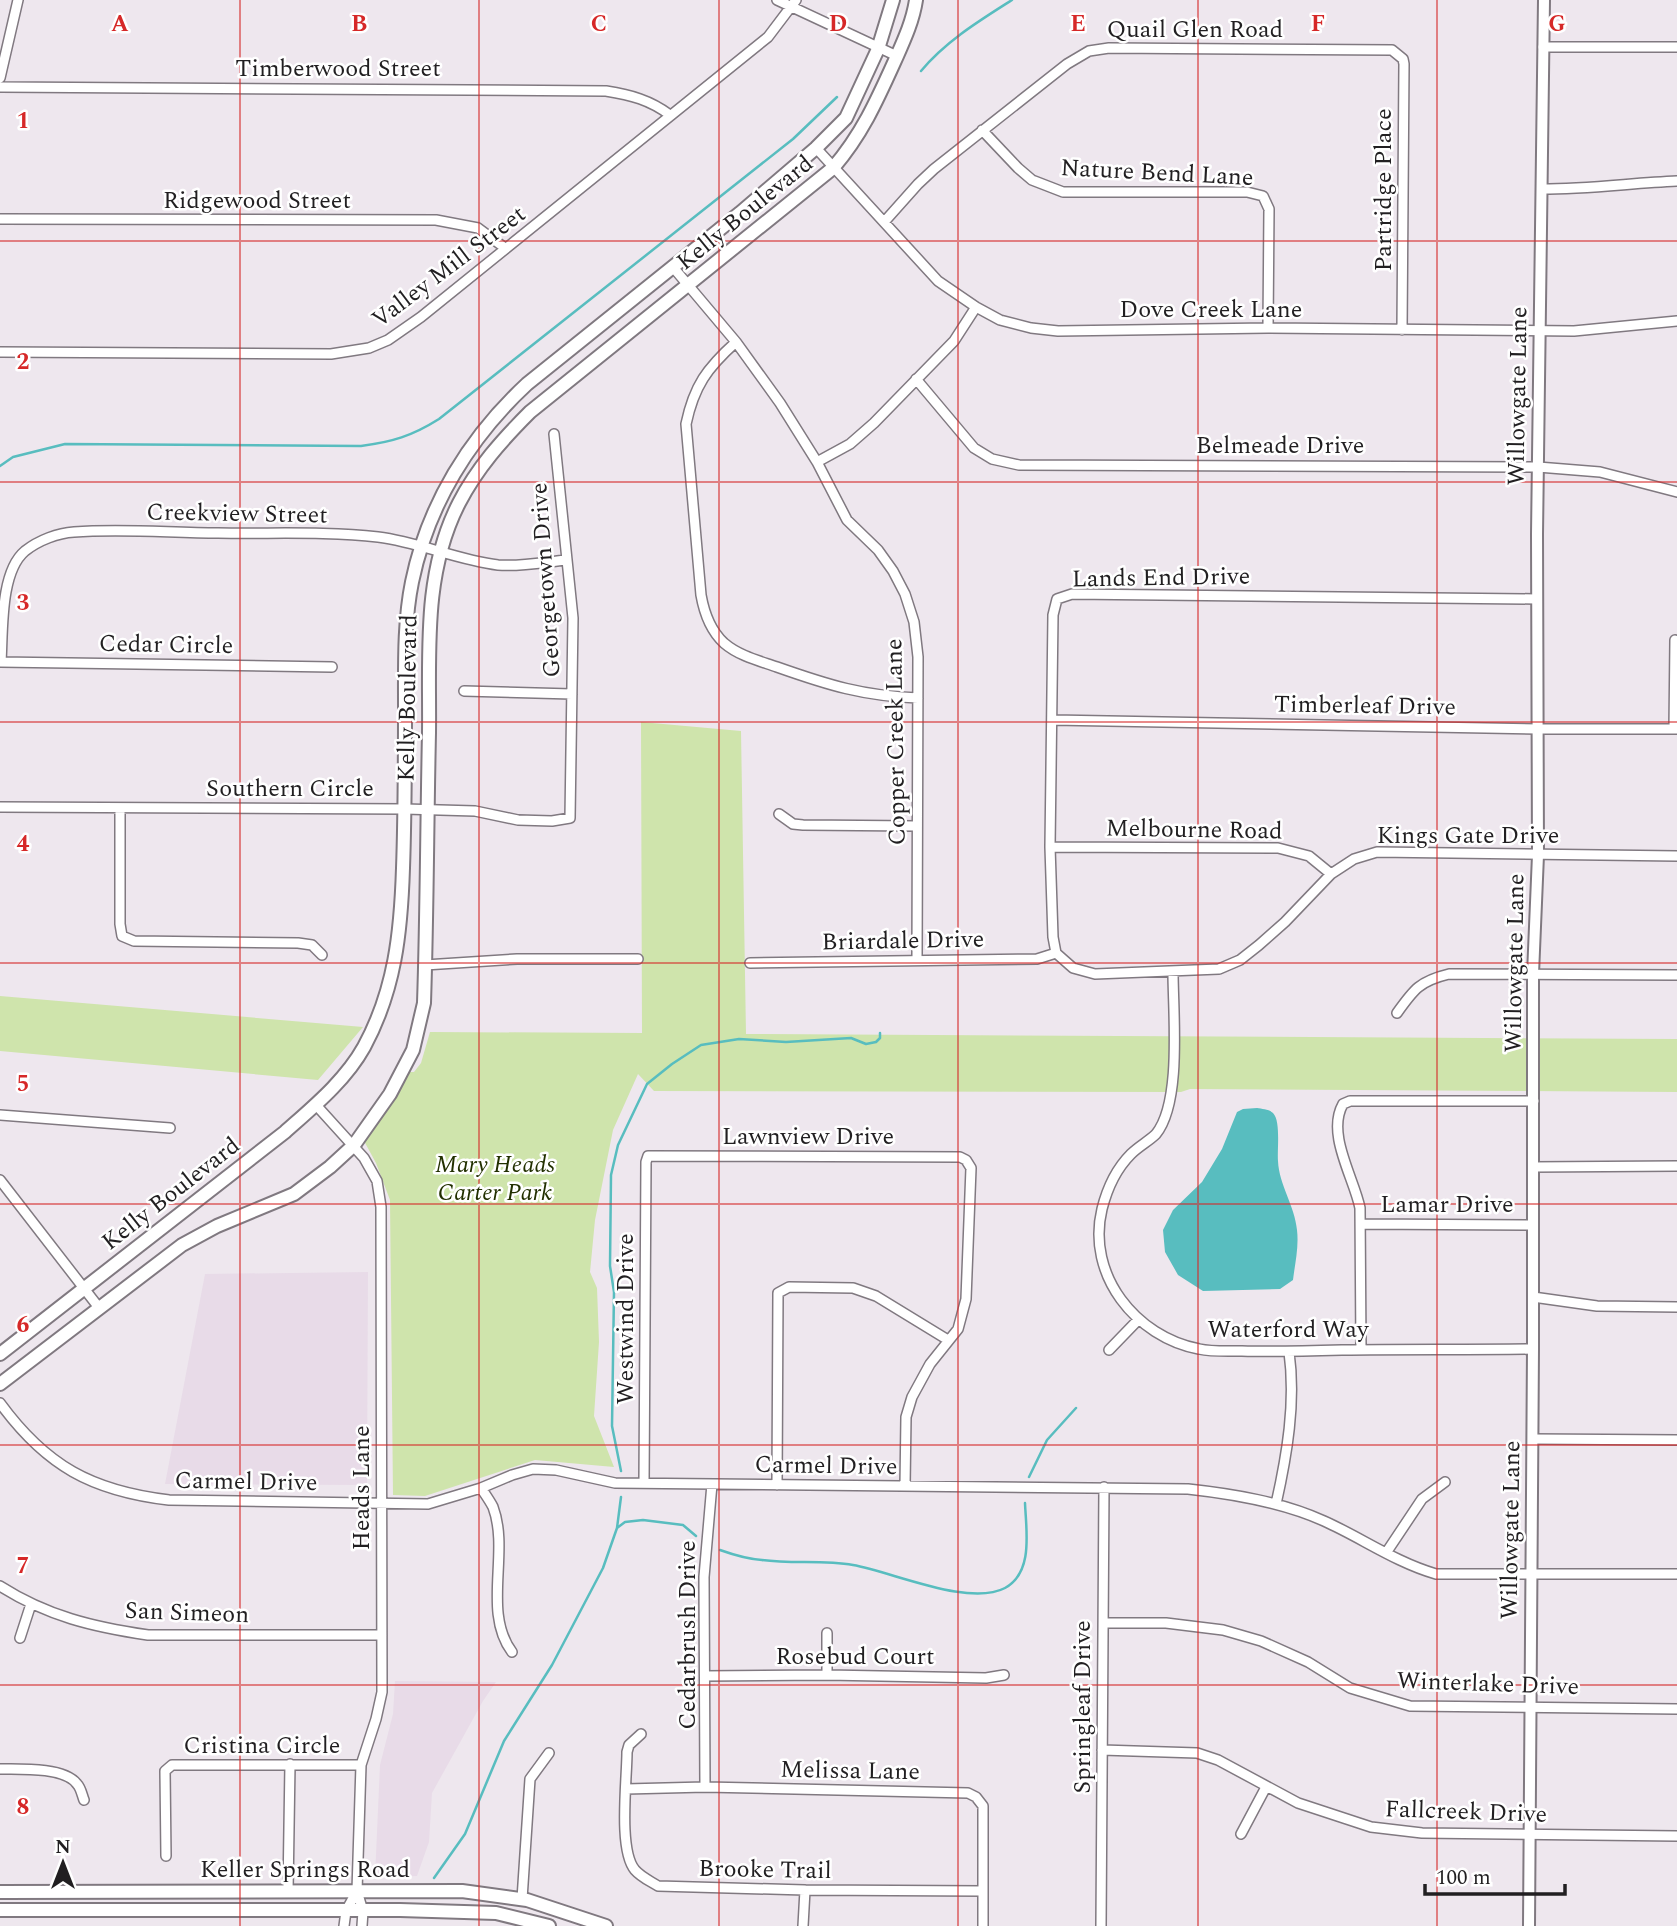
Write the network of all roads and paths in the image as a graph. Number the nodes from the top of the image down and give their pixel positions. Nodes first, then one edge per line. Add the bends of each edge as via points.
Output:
1 (18, 0) edge
2 (777, 0) edge
3 (893, 0) edge
4 (916, 0) edge
5 (1544, 0) edge
6 (794, 4) edge
7 (1543, 47) junction
8 (1677, 47) edge
9 (878, 49) junction
10 (1398, 54) joint
11 (897, 56) junction
12 (0, 78) edge
13 (0, 87) edge
14 (670, 115) junction
15 (982, 130) junction
16 (816, 148) junction
17 (833, 168) junction
18 (1677, 181) edge
19 (1542, 189) junction
20 (0, 219) edge
21 (884, 221) junction
22 (505, 248) junction
23 (673, 266) junction
24 (689, 286) junction
25 (976, 307) junction
26 (1677, 321) edge
27 (1268, 328) junction
28 (1402, 330) junction
29 (1539, 331) junction
30 (736, 342) junction
31 (0, 352) edge
32 (916, 379) junction
33 (554, 434) dead end
34 (817, 462) junction
35 (1538, 467) junction
36 (1677, 492) edge
37 (422, 545) junction
38 (441, 551) junction
39 (567, 560) junction
40 (1536, 599) junction
41 (1675, 640) dead end
42 (1, 662) edge
43 (332, 667) dead end
44 (464, 691) dead end
45 (572, 694) junction
46 (918, 698) junction
47 (1053, 720) junction
48 (1538, 729) junction
49 (1675, 729) edge
50 (0, 807) edge
51 (120, 808) junction
52 (405, 808) junction
53 (427, 809) junction
54 (571, 809) joint
55 (779, 814) dead end
56 (916, 827) junction
57 (1050, 847) junction
58 (1538, 855) junction
59 (1677, 856) edge
60 (1331, 874) junction
61 (1056, 953) junction
62 (322, 954) dead end
63 (638, 959) dead end
64 (917, 960) junction
65 (750, 963) dead end
66 (425, 965) junction
67 (1172, 972) junction
68 (1533, 974) junction
69 (1677, 975) edge
70 (1397, 1013) dead end
71 (1534, 1101) junction
72 (316, 1105) junction
73 (0, 1115) edge
74 (170, 1128) dead end
75 (354, 1145) junction
76 (648, 1156) joint
77 (1677, 1166) edge
78 (1533, 1167) junction
79 (0, 1180) edge
80 (1361, 1224) junction
81 (1533, 1224) junction
82 (83, 1288) junction
83 (1533, 1297) junction
84 (1677, 1307) edge
85 (100, 1310) junction
86 (1138, 1320) junction
87 (948, 1340) junction
88 (1533, 1349) junction
89 (1109, 1350) dead end
90 (1361, 1350) junction
91 (1289, 1352) junction
92 (0, 1354) edge
93 (0, 1384) edge
94 (0, 1403) edge
95 (1533, 1439) junction
96 (1677, 1440) edge
97 (1445, 1482) dead end
98 (644, 1483) junction
99 (712, 1484) junction
100 (777, 1485) junction
101 (905, 1486) junction
102 (1104, 1487) junction
103 (481, 1489) junction
104 (382, 1503) junction
105 (1276, 1504) junction
106 (1386, 1553) junction
107 (1531, 1574) junction
108 (1677, 1574) edge
109 (0, 1586) edge
110 (32, 1604) junction
111 (1103, 1623) junction
112 (827, 1633) dead end
113 (382, 1635) junction
114 (20, 1638) dead end
115 (512, 1652) dead end
116 (827, 1675) junction
117 (1004, 1675) dead end
118 (705, 1676) junction
119 (1530, 1707) junction
120 (1677, 1709) edge
121 (641, 1734) dead end
122 (1102, 1750) junction
123 (549, 1753) dead end
124 (290, 1764) junction
125 (361, 1765) junction
126 (0, 1769) edge
127 (705, 1787) junction
128 (1266, 1787) junction
129 (626, 1788) junction
130 (84, 1800) dead end
131 (1241, 1834) dead end
132 (1530, 1835) junction
133 (1677, 1836) edge
134 (166, 1856) dead end
135 (806, 1890) junction
136 (288, 1891) junction
137 (357, 1891) junction
138 (983, 1891) junction
139 (0, 1892) edge
140 (139, 1892) junction
141 (523, 1899) junction
142 (0, 1910) edge
143 (139, 1910) junction
144 (346, 1911) junction
145 (363, 1911) junction
146 (344, 1926) edge
147 (362, 1926) edge
148 (549, 1926) edge
149 (606, 1926) edge
150 (803, 1926) edge
151 (983, 1926) edge
152 (1101, 1926) edge
153 (1529, 1926) edge

1 - 12 street
2 - 6 street
3 - 9 main road, Kelly Boulevard
4 - 11 main road, Kelly Boulevard
5 - 7 street, Willowgate Lane
6 - 9 street
6 - 14 street, Valley Mill Street via 768,37
7 - 8 street
7 - 19 street, Willowgate Lane
9 - 11 street
9 - 16 main road, Kelly Boulevard via 846,118
10 - 15 street, Quail Glen Road via 1392,50 1089,51
10 - 28 street, Partridge Place via 1404,64
11 - 17 main road, Kelly Boulevard via 867,122
13 - 14 street, Timberwood Street via 606,91 654,103
14 - 22 street, Valley Mill Street
15 - 21 street, Quail Glen Road via 918,184
15 - 27 street, Nature Bend Lane via 1032,180 1063,192 1247,192 1263,196 1269,209
16 - 17 street, Dove Creek Lane
16 - 23 main road, Kelly Boulevard
17 - 21 street, Dove Creek Lane
17 - 24 main road, Kelly Boulevard
18 - 19 street
19 - 29 street, Willowgate Lane
20 - 22 street, Ridgewood Street via 436,220 478,228
21 - 25 street, Dove Creek Lane via 938,281
22 - 31 street, Valley Mill Street via 403,331 369,348 317,354
23 - 24 street, Copper Creek Lane
23 - 37 main road, Kelly Boulevard via 500,409 461,460
24 - 30 street, Copper Creek Lane
24 - 38 main road, Kelly Boulevard via 509,433 488,456 458,504
25 - 27 street, Dove Creek Lane via 1000,320 1058,331
25 - 32 street via 954,341
26 - 29 street, Dove Creek Lane
27 - 28 street, Dove Creek Lane
28 - 29 street, Dove Creek Lane
29 - 35 street, Willowgate Lane
30 - 34 street, Copper Creek Lane
30 - 46 street via 699,382 686,424 701,595 707,616 724,642 747,656 838,688
32 - 34 street via 850,444
32 - 35 street, Belmeade Drive via 974,448 992,459 1019,465
33 - 39 street, Georgetown Drive
34 - 46 street, Copper Creek Lane via 847,520 878,550 905,594 916,636
35 - 36 street, Belmeade Drive via 1600,472
35 - 40 street, Willowgate Lane
37 - 38 street, Creekview Street
37 - 42 street, Creekview Street via 355,535 75,532 52,536 24,551 8,578
37 - 52 main road, Kelly Boulevard via 407,619
38 - 39 street, Creekview Street via 500,565
38 - 53 main road, Kelly Boulevard via 429,621
39 - 45 street, Georgetown Drive via 573,618
40 - 47 street, Lands End Drive via 1072,594 1057,599 1053,615
40 - 48 street, Willowgate Lane
41 - 49 street
42 - 43 street, Cedar Circle
44 - 45 street
45 - 54 street, Georgetown Drive
46 - 56 street, Copper Creek Lane
47 - 48 street, Timberleaf Drive
47 - 57 street, Lands End Drive
48 - 49 street, Timberleaf Drive
48 - 58 street, Willowgate Lane
50 - 51 street, Southern Circle
51 - 52 street, Southern Circle
51 - 62 street via 122,936 134,941 298,943 312,945
52 - 53 street, Southern Circle
52 - 72 main road, Kelly Boulevard via 400,936 386,997 362,1050
53 - 54 street, Southern Circle via 552,821 570,818
53 - 66 main road, Kelly Boulevard
55 - 56 street via 803,825
56 - 64 street, Copper Creek Lane
57 - 60 street, Melbourne Road via 1278,848 1309,856
57 - 61 street, Lands End Drive
58 - 59 street, Kings Gate Drive
58 - 60 street, Kings Gate Drive via 1377,852 1354,859
58 - 68 street, Willowgate Lane
60 - 67 street, Kings Gate Drive via 1240,960 1219,970
61 - 64 street, Briardale Drive via 1037,959
61 - 67 street, Kings Gate Drive via 1073,968 1095,974
63 - 66 street
64 - 65 street, Briardale Drive
66 - 75 main road, Kelly Boulevard via 424,1003 414,1050
67 - 86 street, Waterford Way via 1174,1074 1167,1110 1157,1133 1131,1154 1113,1177 1099,1226 1106,1278
68 - 69 street
68 - 70 street via 1432,978 1413,990
68 - 71 street, Willowgate Lane
71 - 78 street, Willowgate Lane
71 - 80 street via 1343,1104 1339,1133
72 - 75 street, Heads Lane
72 - 82 main road, Kelly Boulevard
73 - 74 street
75 - 85 main road, Kelly Boulevard via 294,1194 182,1245
75 - 104 street, Heads Lane via 377,1181 381,1207
76 - 87 street, Lawnview Drive via 966,1160 971,1168 966,1299 958,1329
76 - 98 street, Westwind Drive
77 - 78 street
78 - 81 street, Willowgate Lane
79 - 82 street
80 - 81 street, Lamar Drive
80 - 90 street
81 - 83 street, Willowgate Lane
82 - 85 street
82 - 92 main road, Kelly Boulevard
83 - 84 street via 1597,1306
83 - 88 street, Willowgate Lane
85 - 93 main road, Kelly Boulevard
86 - 89 street
86 - 91 street, Waterford Way via 1201,1350
87 - 100 street via 876,1296 853,1288 789,1287 778,1293
87 - 101 street via 919,1382 909,1407
88 - 90 street, Waterford Way
88 - 95 street, Willowgate Lane
90 - 91 street, Waterford Way
91 - 105 street via 1290,1432
94 - 104 street, Carmel Drive via 55,1461 82,1477 136,1496
95 - 96 street
95 - 107 street, Willowgate Lane
97 - 106 street via 1422,1499
98 - 99 street, Carmel Drive
98 - 103 street, Carmel Drive via 615,1483 533,1469
99 - 100 street, Carmel Drive
99 - 118 street, Cedarbrush Drive via 705,1577
100 - 101 street, Carmel Drive
101 - 102 street, Carmel Drive
102 - 105 street, Carmel Drive via 1188,1489
102 - 111 street, Springleaf Drive
103 - 104 street, Carmel Drive via 428,1504
103 - 115 street via 493,1507 499,1626
104 - 113 street, Heads Lane
105 - 106 street, Carmel Drive via 1322,1520
106 - 107 street, Carmel Drive via 1436,1574
107 - 108 street, Carmel Drive
107 - 119 street, Willowgate Lane
109 - 110 street, San Simeon
110 - 113 street, San Simeon via 66,1619 148,1635
110 - 114 street
111 - 119 street, Winterlake Drive via 1166,1623 1223,1630 1308,1662 1350,1688 1398,1704
111 - 122 street, Springleaf Drive
112 - 116 street
113 - 125 street, Heads Lane via 382,1692
116 - 117 street, Rosebud Court
116 - 118 street, Rosebud Court
118 - 127 street, Cedarbrush Drive
119 - 120 street, Winterlake Drive
119 - 132 street, Willowgate Lane
121 - 129 street, Brooke Trail via 629,1745
122 - 128 street, Fallcreek Drive via 1198,1753
122 - 152 street, Springleaf Drive
123 - 141 street via 530,1779
124 - 125 street, Cristina Circle
124 - 134 street, Cristina Circle via 172,1765 165,1771
124 - 136 street
125 - 137 street, Heads Lane
126 - 130 street via 67,1776 78,1784
127 - 129 street, Melissa Lane
127 - 138 street, Melissa Lane via 968,1793 983,1806
128 - 131 street
128 - 132 street, Fallcreek Drive via 1371,1827
129 - 135 street, Brooke Trail via 625,1845 634,1869 658,1886
132 - 133 street, Fallcreek Drive
132 - 153 street, Willowgate Lane
135 - 138 street, Brooke Trail
135 - 150 street
136 - 137 main road, Keller Springs Road
136 - 140 main road, Keller Springs Road
137 - 141 main road, Keller Springs Road via 462,1891
137 - 144 street
137 - 145 street
138 - 151 street, Melissa Lane
139 - 140 main road, Keller Springs Road
140 - 143 main road
141 - 149 main road, Keller Springs Road
142 - 143 main road, Keller Springs Road
143 - 144 main road, Keller Springs Road
144 - 145 main road, Keller Springs Road
144 - 146 street
145 - 147 street
145 - 148 main road, Keller Springs Road via 496,1913

